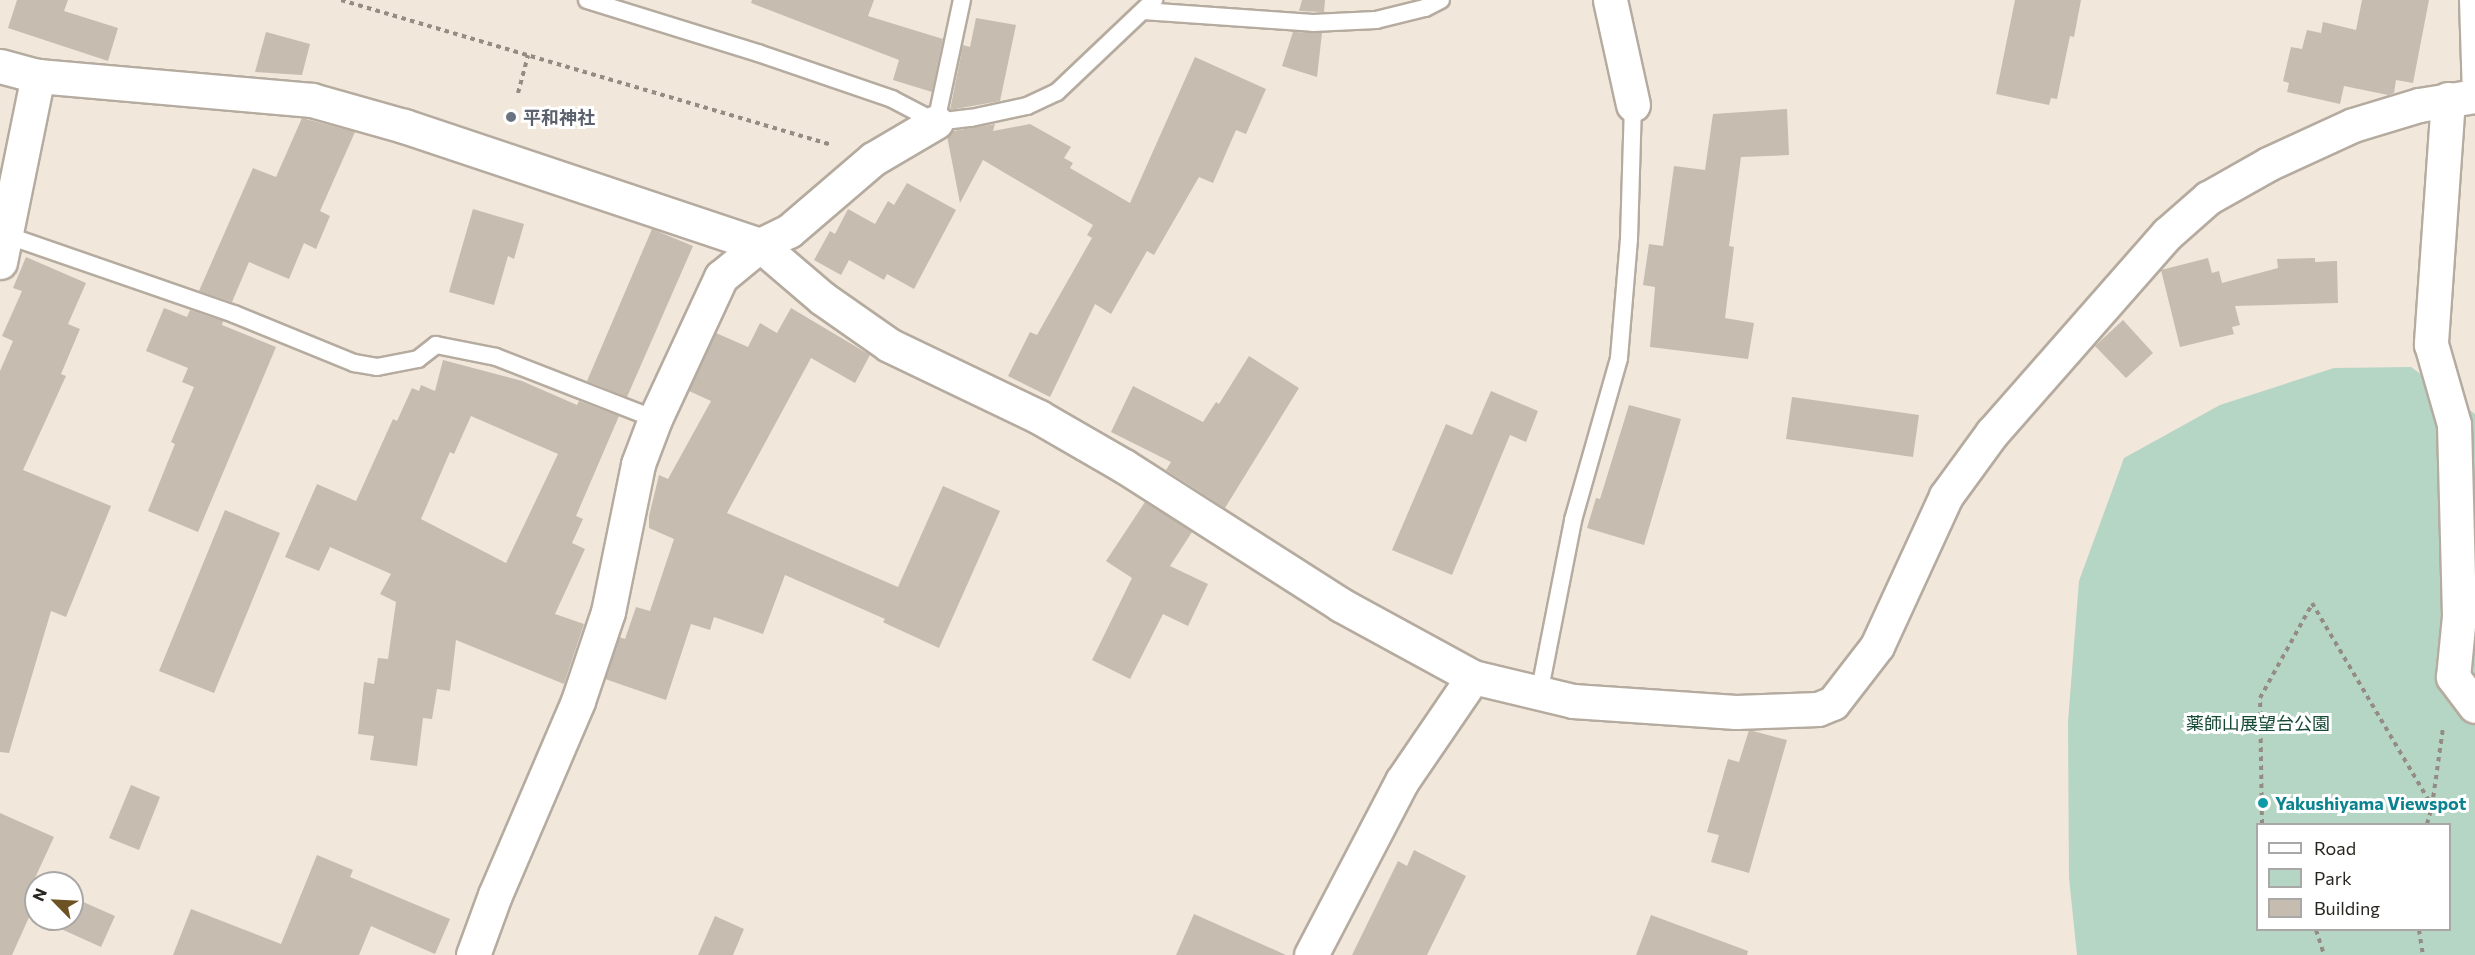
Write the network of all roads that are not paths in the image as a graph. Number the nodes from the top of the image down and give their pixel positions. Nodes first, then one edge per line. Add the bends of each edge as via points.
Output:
1 (587, 0) edge
2 (962, 0) edge
3 (1441, 0) edge
4 (1610, 0) edge
5 (2468, 0) edge
6 (1149, 5) edge
7 (0, 66) edge
8 (38, 76) junction
9 (2465, 97) edge
10 (1633, 105) joint
11 (936, 122) junction
12 (760, 245) junction
13 (3, 249) edge
14 (655, 419) junction
15 (1473, 676) junction
16 (1539, 694) junction
17 (2475, 706) edge
18 (473, 955) edge
19 (1311, 955) edge

1 - 11 lane via 892,99
2 - 11 lane
3 - 6 lane via 1376,21 1334,22
4 - 10 street
5 - 9 lane
6 - 11 lane via 1057,92 1027,106
7 - 8 street
8 - 12 street via 312,100 404,126
8 - 13 street
9 - 16 street via 2419,105 2353,125 2268,164 2208,198 2167,234 1992,433 1946,496 1876,646 1833,703 1818,709 1736,712 1573,701
9 - 17 street via 2431,344 2454,424 2459,616 2453,677
10 - 16 lane via 1629,239 1619,358 1573,520
11 - 12 street via 873,159 789,231
12 - 14 street via 722,277
12 - 15 street via 822,298 889,345 1048,422 1341,605
13 - 14 lane via 234,314 354,363 377,367 418,358 436,345 496,357
14 - 18 street via 638,464 608,612 578,701
15 - 16 street
15 - 19 street via 1401,781

